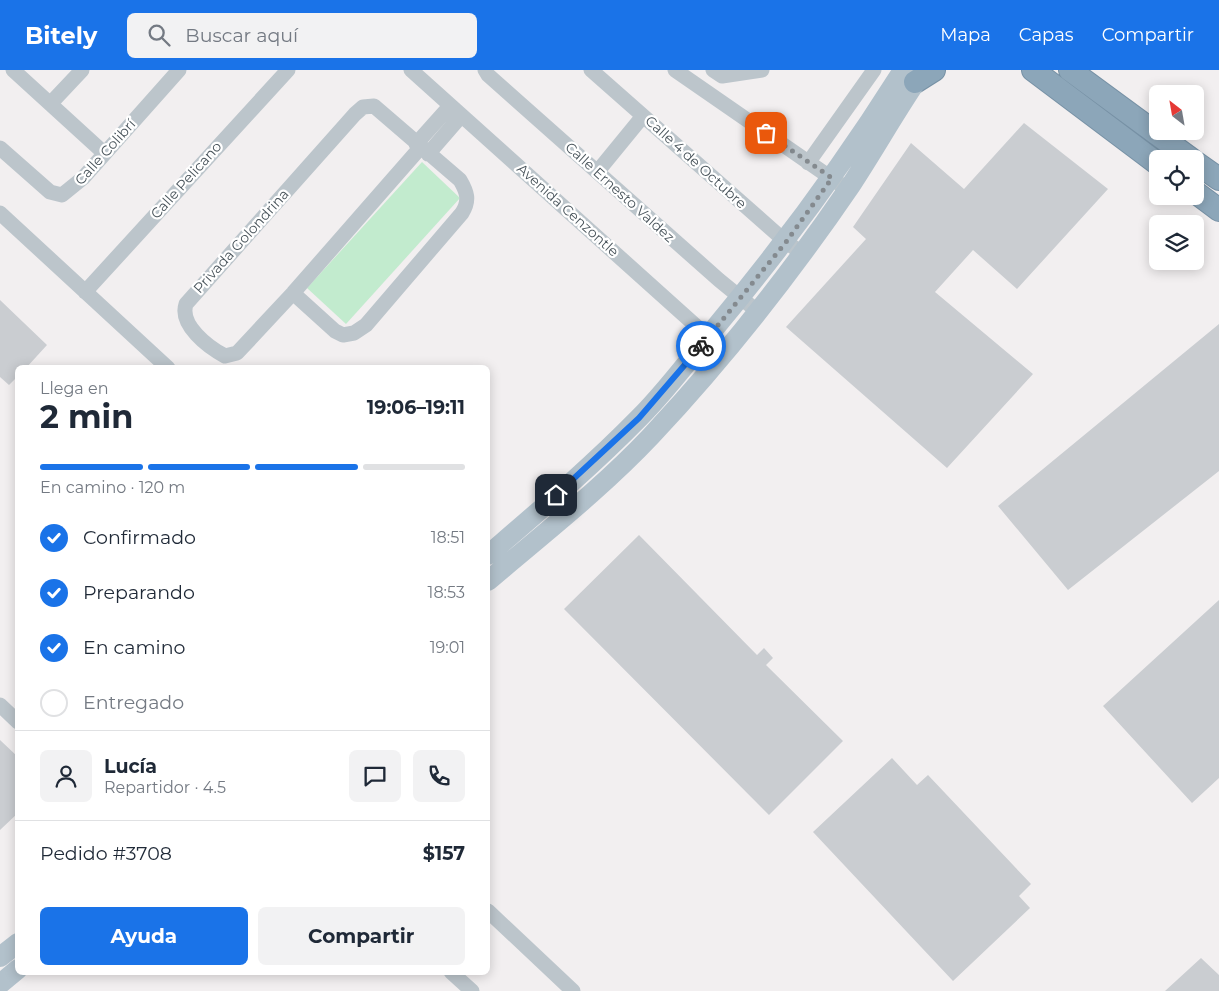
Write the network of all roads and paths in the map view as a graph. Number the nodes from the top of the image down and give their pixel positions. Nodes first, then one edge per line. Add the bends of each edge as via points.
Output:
1 (13, 70) edge
2 (82, 70) edge
3 (179, 70) edge
4 (288, 70) edge
5 (411, 70) edge
6 (485, 70) edge
7 (592, 70) edge
8 (675, 70) edge
9 (713, 70) edge
10 (762, 70) edge
11 (874, 70) edge
12 (934, 70) edge
13 (1033, 70) edge
14 (1070, 70) edge
15 (914, 74) edge
16 (51, 103) junction
17 (456, 111) junction
18 (643, 116) junction
19 (0, 148) edge
20 (421, 149) junction
21 (1179, 150) edge
22 (104, 153) junction
23 (1149, 157) edge
24 (808, 163) junction
25 (1204, 168) edge
26 (598, 171) junction
27 (1219, 179) edge
28 (839, 184) junction
29 (1204, 199) edge
30 (1219, 210) edge
31 (0, 213) edge
32 (786, 242) junction
33 (802, 253) junction
34 (85, 292) junction
35 (293, 293) junction
36 (741, 297) junction
37 (757, 311) junction
38 (708, 337) junction
39 (724, 351) junction
40 (165, 365) edge
41 (490, 553) edge
42 (490, 579) edge
43 (0, 705) edge
44 (15, 719) edge
45 (490, 914) edge
46 (15, 945) edge
47 (0, 957) edge
48 (15, 972) edge
49 (454, 975) edge
50 (0, 984) edge
51 (472, 991) edge
52 (573, 991) edge

1 - 16 street
2 - 16 street
3 - 22 street, Calle Colibrí
4 - 34 street, Calle Pelicano
5 - 17 street, Avenida Cenzontle
6 - 26 street, Calle Ernesto Valdez
7 - 18 street, Calle 4 de Octubre
8 - 24 street
9 - 10 street via 722,76
11 - 24 street
12 - 15 highway
13 - 23 highway
14 - 21 highway
15 - 28 main road
16 - 22 street
17 - 20 street, Privada Golondrina
17 - 38 street, Avenida Cenzontle
18 - 26 street
18 - 32 street, Calle 4 de Octubre
19 - 22 street, Calle Colibrí via 50,192 59,196 75,187
20 - 35 street, Privada Golondrina
20 - 35 street, Privada Golondrina via 460,180 468,196 467,204 366,325 359,331 342,335
20 - 35 street, Privada Golondrina via 374,106 360,109 186,304 185,317 216,351 228,356 244,346
24 - 28 street
25 - 27 highway
26 - 36 street, Calle Ernesto Valdez
28 - 32 main road
28 - 33 main road
29 - 30 highway
31 - 34 street
32 - 33 street, Calle 4 de Octubre
32 - 36 main road
33 - 37 main road
34 - 40 street
36 - 37 street, Calle Ernesto Valdez
36 - 38 main road
37 - 39 main road
38 - 39 street, Avenida Cenzontle
38 - 41 main road via 639,418
39 - 42 main road via 645,442
43 - 44 street
45 - 52 street
46 - 47 main road
48 - 50 main road
49 - 51 street

